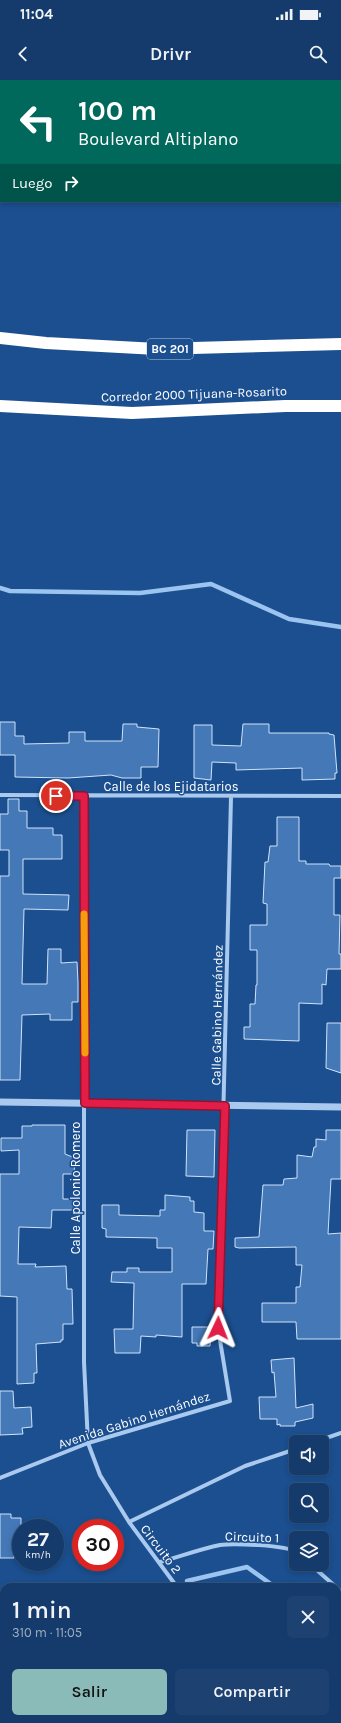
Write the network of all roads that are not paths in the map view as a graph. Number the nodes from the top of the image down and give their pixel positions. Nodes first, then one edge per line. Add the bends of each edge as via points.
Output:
1 (0, 338) edge
2 (341, 344) edge
3 (0, 406) edge
4 (341, 406) edge
5 (0, 795) edge
6 (84, 796) junction
7 (341, 796) edge
8 (231, 797) junction
9 (0, 1102) edge
10 (85, 1103) junction
11 (225, 1106) junction
12 (341, 1107) edge
13 (230, 1401) joint
14 (341, 1433) edge
15 (329, 1437) edge
16 (88, 1443) junction
17 (289, 1451) edge
18 (0, 1478) edge
19 (129, 1522) junction
20 (289, 1549) edge
21 (160, 1562) junction
22 (318, 1571) edge
23 (174, 1583) edge
24 (331, 1583) edge

1 - 2 highway, BC 201 via 157,349
3 - 4 highway, Corredor 2000 Tijuana-Rosarito via 21,409 132,412
5 - 6 street, Calle de los Ejidatarios
6 - 8 street, Calle de los Ejidatarios
6 - 10 street, Calle Apolonio Romero
7 - 8 street, Calle de los Ejidatarios
8 - 11 street, Calle Gabino Hernández
9 - 10 street
10 - 11 street
10 - 16 street, Calle Apolonio Romero via 84,1362
11 - 12 street
11 - 13 street, Calle Gabino Hernández via 218,1328
13 - 16 street, Avenida Gabino Hernández
14 - 15 street
16 - 18 street, Avenida Gabino Hernández
16 - 19 street, Calle Apolonio Romero via 100,1475
17 - 19 street via 245,1466
19 - 21 street, Circuito 2
20 - 21 street, Circuito 1 via 220,1545
21 - 23 street, Circuito 2
22 - 24 street

